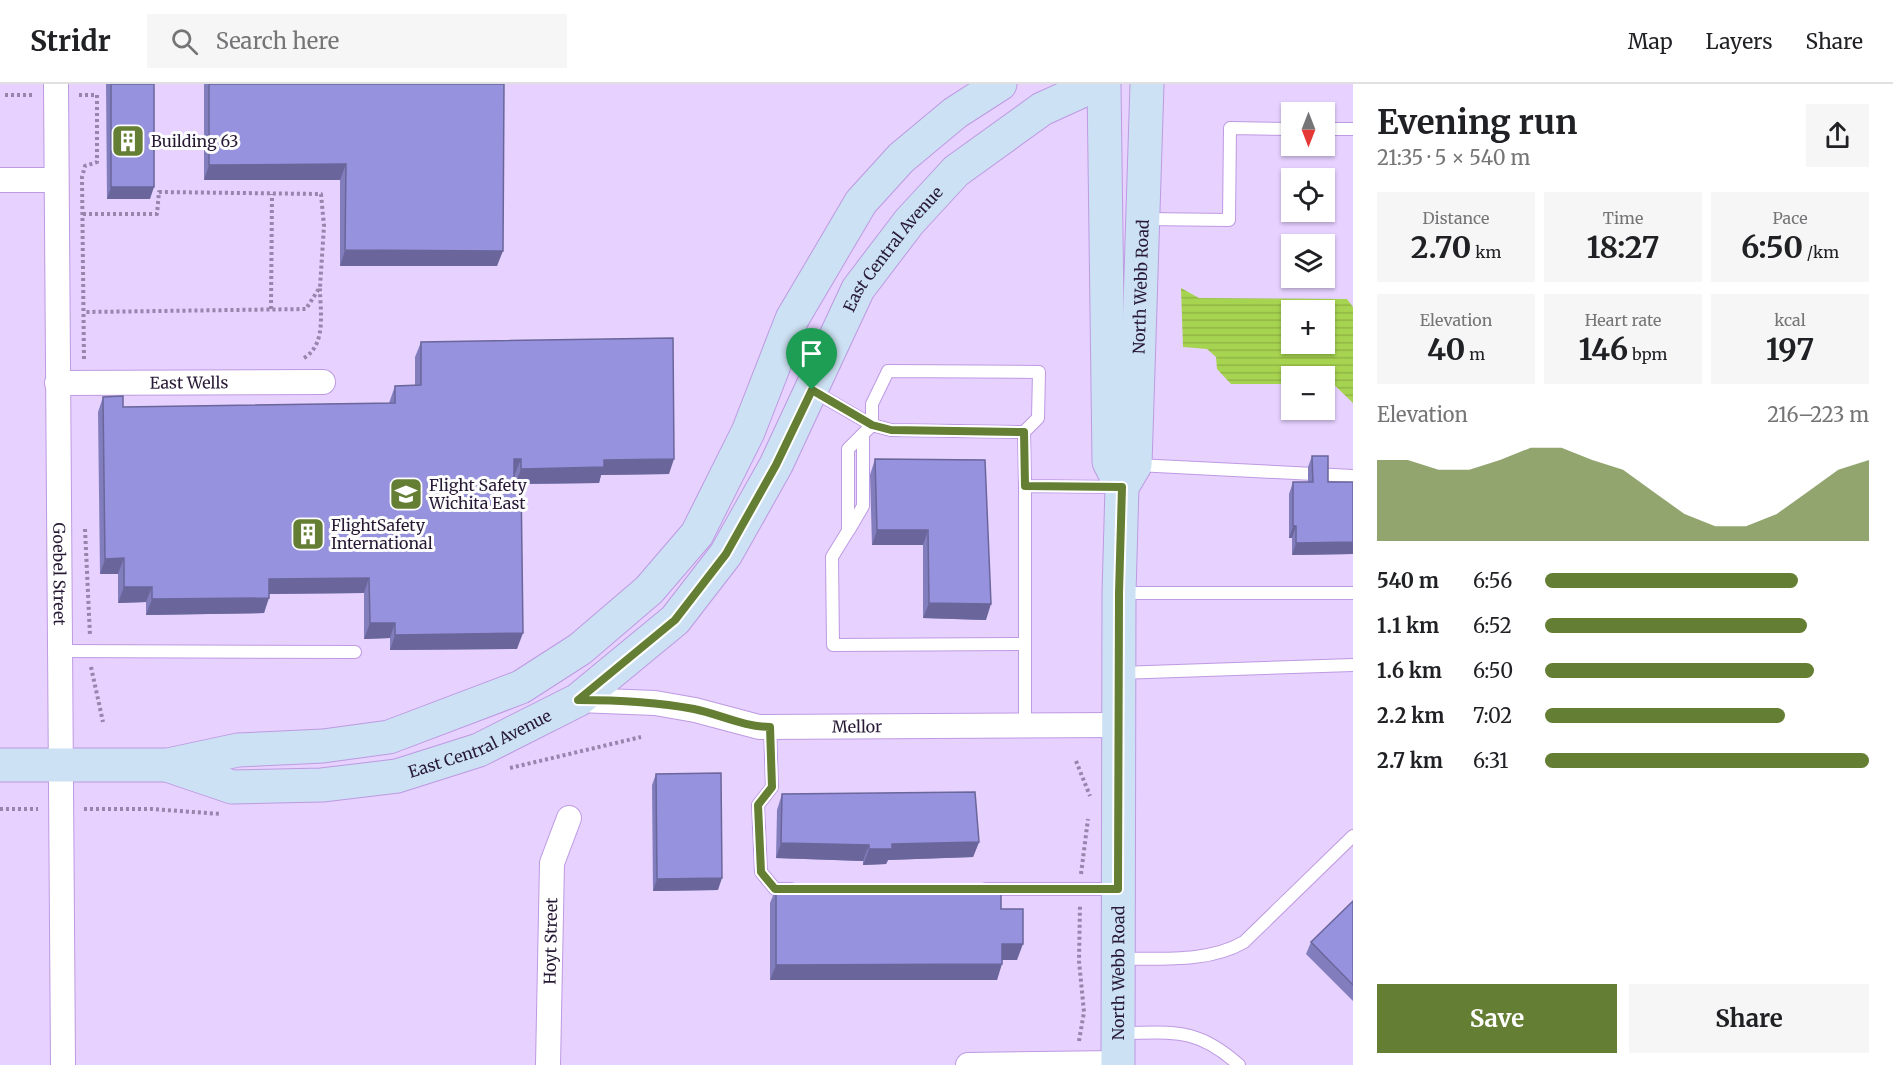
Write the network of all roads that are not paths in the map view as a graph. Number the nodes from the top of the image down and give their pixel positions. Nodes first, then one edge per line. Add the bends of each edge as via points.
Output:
1 (56, 84) edge
2 (1000, 84) edge
3 (1097, 84) edge
4 (1104, 84) edge
5 (1147, 84) edge
6 (1281, 129) edge
7 (1335, 129) edge
8 (1353, 129) edge
9 (0, 180) edge
10 (57, 180) junction
11 (1143, 219) junction
12 (323, 382) dead end
13 (57, 383) junction
14 (812, 390) junction
15 (868, 429) junction
16 (1024, 432) junction
17 (1129, 476) junction
18 (1353, 476) edge
19 (1025, 486) junction
20 (1119, 593) junction
21 (1353, 593) edge
22 (1025, 644) junction
23 (60, 651) junction
24 (355, 652) dead end
25 (1353, 665) edge
26 (1118, 674) junction
27 (589, 700) junction
28 (1025, 725) junction
29 (1118, 725) junction
30 (770, 727) junction
31 (0, 765) edge
32 (61, 765) junction
33 (168, 765) junction
34 (569, 818) dead end
35 (1353, 836) edge
36 (798, 889) edge
37 (975, 889) edge
38 (1118, 889) junction
39 (1118, 959) junction
40 (1118, 1054) edge
41 (63, 1065) edge
42 (540, 1065) edge
43 (548, 1065) edge
44 (560, 1065) edge
45 (968, 1065) edge
46 (1239, 1065) edge

1 - 10 street, Goebel Street
2 - 33 main road, East Central Avenue via 955,113 909,151 861,202 792,319 748,432 697,534 649,590 580,649 521,687 389,737 323,746 238,750
3 - 14 main road, East Central Avenue via 1042,109 956,171 909,222 858,289
4 - 17 main road, North Webb Road via 1109,462
5 - 11 main road, North Webb Road
6 - 11 lane via 1230,128 1230,220
7 - 8 lane
9 - 10 street
10 - 13 street, Goebel Street
11 - 17 main road, North Webb Road
12 - 13 street, East Wells
13 - 23 street, Goebel Street
14 - 15 lane
14 - 27 main road, East Central Avenue via 726,554 675,620
15 - 16 lane
15 - 16 lane via 872,404 888,371 1039,372 1038,418
15 - 22 lane via 848,449 848,531 832,557 833,645
16 - 19 lane
17 - 18 lane
17 - 19 lane
17 - 20 main road, North Webb Road
19 - 22 lane
20 - 21 lane
20 - 26 main road, North Webb Road
22 - 28 lane
23 - 24 lane
23 - 32 street, Goebel Street
25 - 26 lane
26 - 29 main road, North Webb Road
27 - 30 street, Mellor via 655,703
27 - 33 main road, East Central Avenue via 479,750 398,776 322,785 232,787
28 - 29 street, Mellor
28 - 30 street, Mellor
29 - 38 main road, North Webb Road
30 - 36 lane via 772,787 758,805 761,872 775,889
31 - 32 main road, East Central Avenue
32 - 33 main road, East Central Avenue
32 - 41 street, Goebel Street
34 - 43 street, Hoyt Street via 552,863
35 - 39 lane via 1244,942 1229,951
37 - 38 lane
38 - 39 main road, North Webb Road
39 - 40 main road, North Webb Road
40 - 45 street
40 - 46 lane via 1178,1033 1200,1037
42 - 43 street
43 - 44 street

